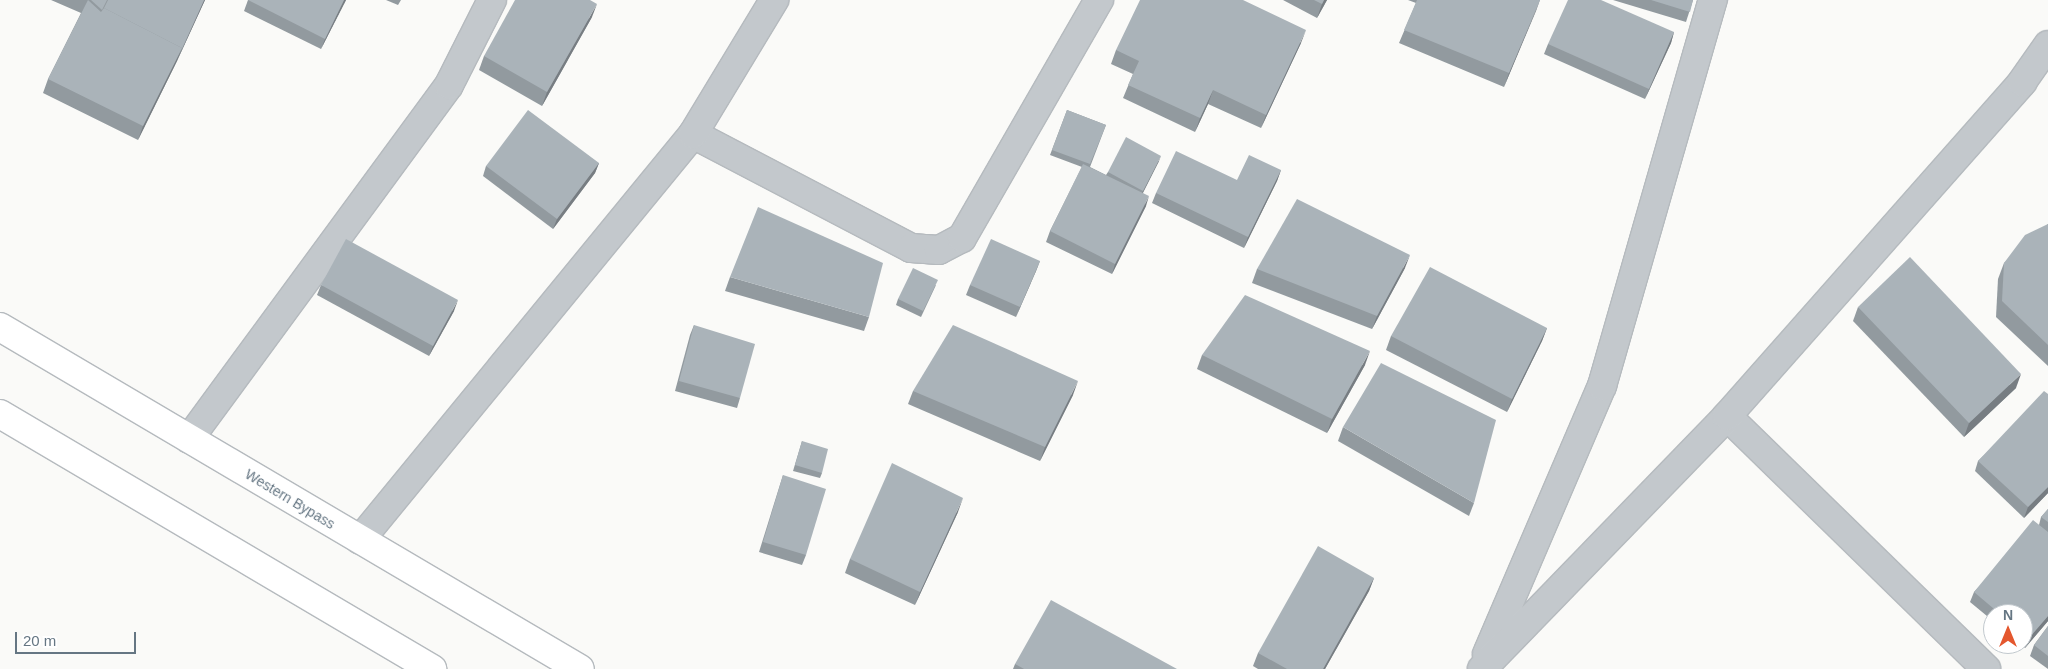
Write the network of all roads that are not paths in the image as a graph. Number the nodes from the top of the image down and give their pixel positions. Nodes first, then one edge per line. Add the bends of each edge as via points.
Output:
1 (492, 0) edge
2 (774, 0) edge
3 (1099, 0) edge
4 (1714, 0) edge
5 (2048, 44) edge
6 (693, 134) junction
7 (0, 327) edge
8 (0, 414) edge
9 (1727, 416) junction
10 (189, 439) junction
11 (360, 540) junction
12 (432, 669) edge
13 (580, 669) edge
14 (1482, 669) edge
15 (1986, 669) edge

1 - 10 street via 449,85
2 - 6 street
3 - 6 street via 962,238 939,250 911,248
4 - 14 street via 1602,386
5 - 9 street via 2022,82
6 - 11 street
7 - 10 main road, Western Bypass
8 - 12 main road
9 - 14 street
9 - 15 street
10 - 11 main road, Western Bypass
11 - 13 main road, Western Bypass

